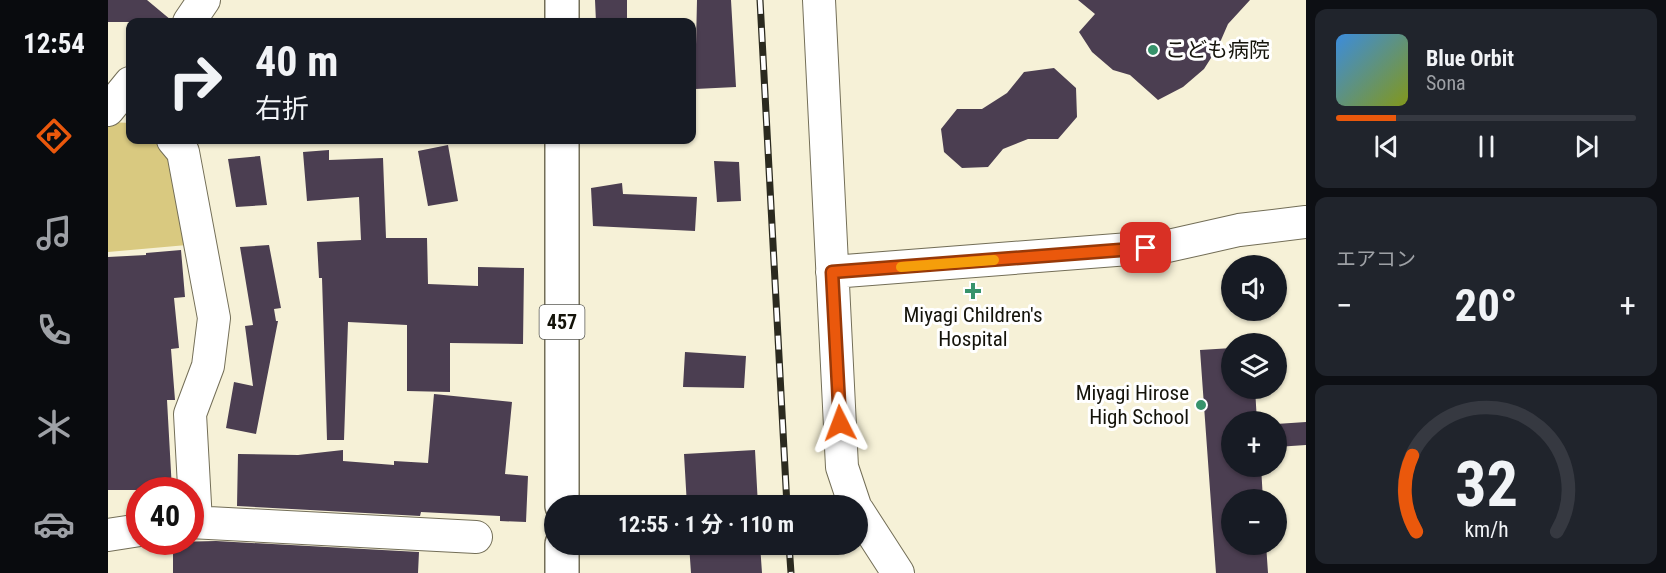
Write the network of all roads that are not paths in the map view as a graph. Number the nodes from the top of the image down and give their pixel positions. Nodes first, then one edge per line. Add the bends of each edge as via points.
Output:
1 (204, 0) edge
2 (562, 0) edge
3 (819, 0) edge
4 (192, 18) edge
5 (562, 18) edge
6 (126, 89) edge
7 (108, 110) edge
8 (176, 144) edge
9 (562, 144) edge
10 (1306, 222) edge
11 (832, 272) junction
12 (192, 477) edge
13 (562, 495) edge
14 (851, 495) edge
15 (204, 523) edge
16 (868, 526) edge
17 (126, 532) edge
18 (108, 534) edge
19 (476, 537) dead end
20 (562, 555) edge
21 (562, 573) edge
22 (898, 573) edge

1 - 4 street
2 - 5 highway
3 - 11 street
6 - 7 street
8 - 12 street via 183,152 214,318 208,366 190,414
9 - 13 highway, 457
10 - 11 street via 1239,230 1168,246
11 - 14 street via 842,467
15 - 19 street
16 - 22 street
17 - 18 street
20 - 21 highway

